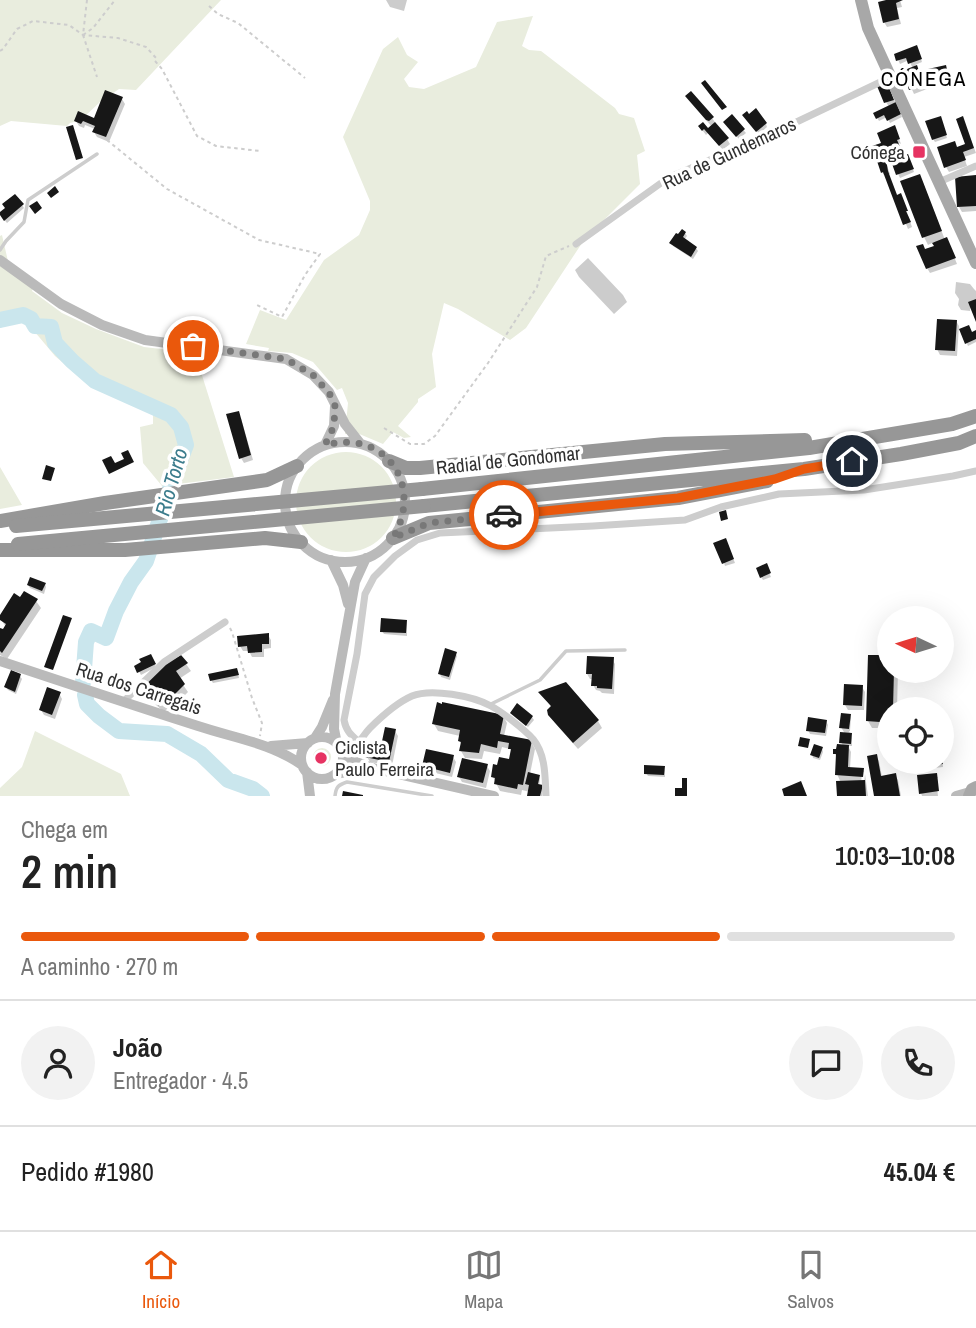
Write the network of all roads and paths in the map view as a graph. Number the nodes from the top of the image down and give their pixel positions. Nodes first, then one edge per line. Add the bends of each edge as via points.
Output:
1 (87, 0) edge
2 (114, 0) edge
3 (862, 0) edge
4 (209, 6) dead end
5 (83, 35) junction
6 (0, 51) edge
7 (97, 77) dead end
8 (891, 77) junction
9 (305, 78) dead end
10 (107, 140) dead end
11 (260, 152) dead end
12 (97, 154) dead end
13 (976, 166) edge
14 (939, 182) junction
15 (576, 244) joint
16 (0, 250) edge
17 (0, 260) edge
18 (976, 263) edge
19 (255, 304) dead end
20 (335, 403) junction
21 (976, 416) edge
22 (384, 428) dead end
23 (976, 436) edge
24 (872, 437) junction
25 (360, 443) junction
26 (325, 445) junction
27 (389, 461) junction
28 (297, 466) junction
29 (804, 469) junction
30 (976, 471) edge
31 (16, 522) junction
32 (0, 524) edge
33 (393, 538) junction
34 (301, 542) junction
35 (18, 547) junction
36 (0, 548) edge
37 (366, 558) junction
38 (331, 560) junction
39 (349, 610) junction
40 (225, 622) joint
41 (625, 650) dead end
42 (0, 661) edge
43 (335, 694) junction
44 (122, 702) junction
45 (489, 705) junction
46 (311, 741) junction
47 (359, 743) junction
48 (263, 745) junction
49 (340, 749) junction
50 (304, 769) junction
51 (376, 769) junction
52 (333, 776) junction
53 (454, 792) edge
54 (971, 792) edge
55 (310, 796) edge
56 (316, 796) edge
57 (335, 796) edge
58 (432, 796) edge
59 (494, 796) edge
60 (546, 796) edge
61 (956, 796) edge

1 - 5 path
2 - 5 path
3 - 8 main road
4 - 9 path
5 - 6 path via 69,25 33,21 17,29
5 - 7 path
5 - 11 path via 118,38 146,47 197,136 216,146
8 - 14 main road
8 - 15 street, Rua de Gundemaros via 668,178
10 - 19 path via 167,189 259,240 320,254 282,317
12 - 16 lane via 27,200 24,222
13 - 14 street
14 - 18 main road
15 - 22 path via 545,256 537,287 435,436 424,444 410,444
17 - 20 street via 61,304 145,340 286,359 313,375
20 - 25 street
20 - 26 street via 334,426
21 - 24 highway, Radial de Gondomar
23 - 29 highway, Radial de Gondomar via 959,443
24 - 27 highway via 665,444 420,468
24 - 31 highway, Radial de Gondomar, bridge via 809,448 422,489
25 - 26 street
25 - 27 street
26 - 28 street
27 - 33 street via 405,493 404,516
28 - 31 highway via 267,480
28 - 34 street via 285,499 289,522
29 - 33 highway via 678,498 429,523
29 - 35 highway, Radial de Gondomar, bridge
30 - 47 street via 864,490 779,494 685,520 440,533 418,540 374,577 365,594 344,720
31 - 32 highway, Radial de Gondomar
33 - 37 street
34 - 35 highway via 265,538 125,550
34 - 38 street
35 - 36 highway, Radial de Gondomar
37 - 38 street
37 - 39 street
38 - 39 street via 344,585
39 - 43 street
40 - 44 street via 164,662
40 - 48 path via 262,723
41 - 45 lane via 566,651 540,680
42 - 44 street, Rua dos Carregais
43 - 46 street
43 - 49 street via 334,729
44 - 48 street, Rua dos Carregais
45 - 47 street via 430,691 414,695 387,712
45 - 60 street via 534,740 545,767
46 - 48 street, Rua dos Carregais
46 - 49 street via 331,739
46 - 50 street via 303,749
47 - 49 street
48 - 50 street, Rua dos Carregais via 288,755
49 - 51 street via 356,762
49 - 52 street via 341,767
50 - 52 street via 321,779
50 - 55 street
51 - 52 street
51 - 53 street
52 - 56 street
53 - 59 street
54 - 61 street
57 - 58 lane via 337,787 347,782

